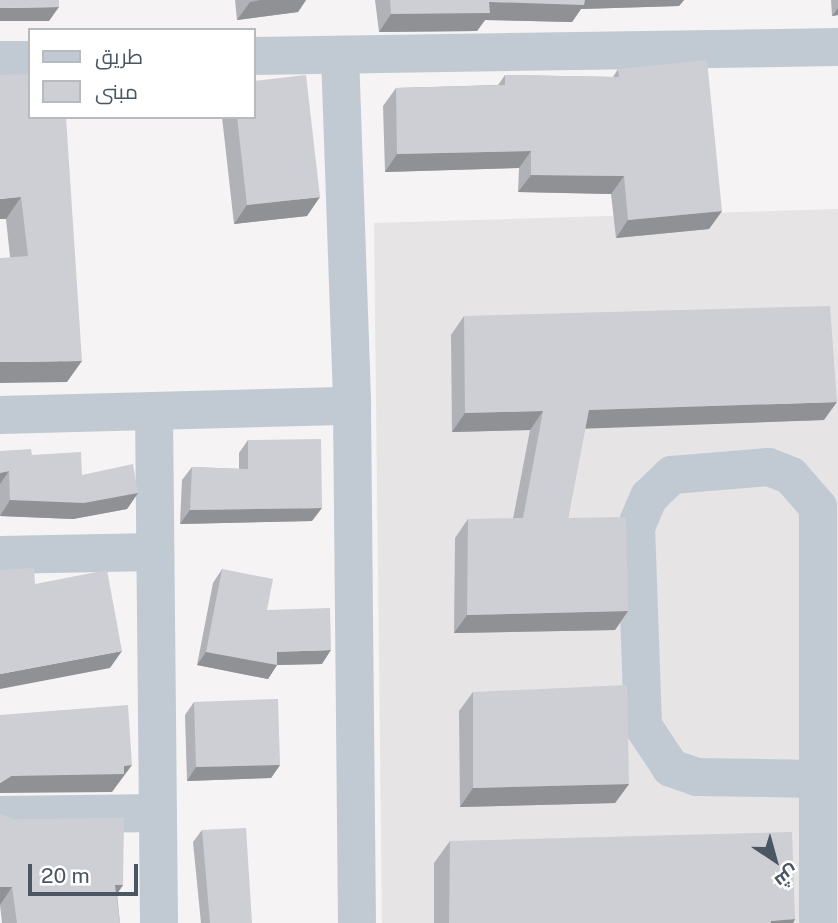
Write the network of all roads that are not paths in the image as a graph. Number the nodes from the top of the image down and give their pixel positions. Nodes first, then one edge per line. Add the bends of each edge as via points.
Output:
1 (838, 47) edge
2 (340, 55) junction
3 (256, 56) edge
4 (0, 60) edge
5 (28, 60) edge
6 (352, 406) junction
7 (154, 411) junction
8 (0, 415) edge
9 (155, 552) junction
10 (0, 555) edge
11 (816, 779) junction
12 (158, 813) junction
13 (0, 815) edge
14 (159, 923) edge
15 (356, 923) edge
16 (818, 923) edge

1 - 2 street
2 - 3 street
2 - 6 street
4 - 5 street
6 - 7 street
6 - 15 street
7 - 8 street
7 - 9 street
9 - 10 street
9 - 12 street
11 - 11 street via 818,507 791,476 769,467 672,475 649,497 636,527 643,726 671,768 697,777
11 - 16 street
12 - 13 street
12 - 14 street

